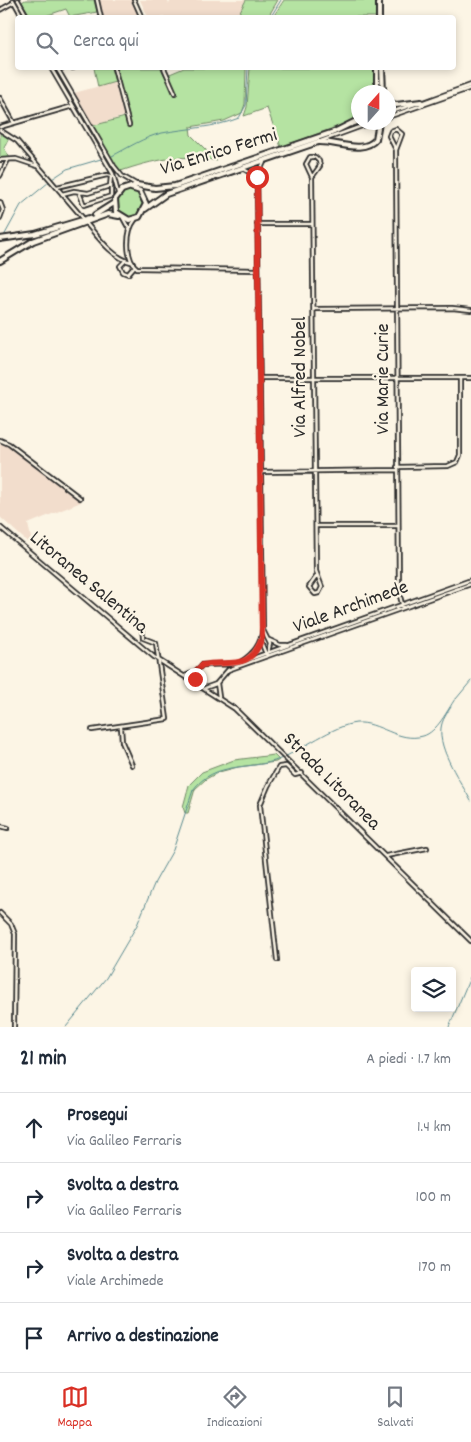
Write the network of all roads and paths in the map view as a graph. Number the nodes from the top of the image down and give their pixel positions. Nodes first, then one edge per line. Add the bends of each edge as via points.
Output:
1 (18, 0) edge
2 (97, 0) edge
3 (134, 0) edge
4 (379, 0) edge
5 (14, 1) edge
6 (0, 10) edge
7 (21, 15) edge
8 (26, 15) edge
9 (100, 15) edge
10 (141, 15) edge
11 (379, 15) edge
12 (52, 70) edge
13 (58, 70) edge
14 (66, 70) edge
15 (115, 70) edge
16 (165, 70) edge
17 (379, 70) edge
18 (62, 77) junction
19 (471, 84) edge
20 (379, 85) edge
21 (471, 88) edge
22 (175, 93) dead end
23 (0, 98) edge
24 (421, 102) junction
25 (396, 105) edge
26 (73, 106) junction
27 (396, 110) edge
28 (396, 114) edge
29 (14, 123) junction
30 (351, 124) edge
31 (129, 125) dead end
32 (0, 128) edge
33 (351, 130) edge
34 (379, 130) edge
35 (318, 142) junction
36 (396, 150) junction
37 (0, 160) edge
38 (8, 160) junction
39 (265, 160) junction
40 (38, 166) junction
41 (242, 168) junction
42 (0, 176) edge
43 (257, 177) junction
44 (312, 177) junction
45 (111, 185) junction
46 (137, 185) junction
47 (56, 187) junction
48 (131, 188) junction
49 (79, 192) junction
50 (140, 192) junction
51 (118, 193) junction
52 (62, 194) junction
53 (0, 202) edge
54 (114, 203) junction
55 (145, 209) junction
56 (82, 217) dead end
57 (121, 217) junction
58 (0, 218) edge
59 (136, 218) junction
60 (86, 223) dead end
61 (257, 224) junction
62 (312, 224) junction
63 (129, 230) junction
64 (0, 239) edge
65 (0, 261) edge
66 (125, 261) junction
67 (131, 262) junction
68 (134, 266) junction
69 (258, 270) junction
70 (315, 309) junction
71 (398, 309) junction
72 (471, 310) edge
73 (260, 378) junction
74 (315, 378) junction
75 (460, 378) junction
76 (471, 378) edge
77 (397, 379) junction
78 (0, 440) edge
79 (397, 468) junction
80 (315, 471) junction
81 (261, 472) junction
82 (80, 498) dead end
83 (316, 526) junction
84 (398, 526) junction
85 (0, 527) edge
86 (316, 576) junction
87 (471, 582) edge
88 (402, 606) junction
89 (142, 627) dead end
90 (263, 628) junction
91 (268, 639) junction
92 (261, 642) junction
93 (289, 645) junction
94 (267, 654) junction
95 (158, 660) junction
96 (240, 662) junction
97 (195, 672) junction
98 (184, 676) junction
99 (218, 682) junction
100 (196, 683) junction
101 (203, 688) junction
102 (219, 698) junction
103 (121, 727) junction
104 (92, 730) dead end
105 (132, 765) dead end
106 (302, 773) junction
107 (0, 826) edge
108 (8, 828) dead end
109 (428, 848) dead end
110 (386, 856) junction
111 (0, 913) edge
112 (471, 941) edge
113 (277, 960) dead end
114 (14, 1027) edge

1 - 8 street
2 - 9 street
3 - 10 street
4 - 11 main road
5 - 6 street
5 - 7 street
12 - 26 street
13 - 18 street, Via Enrico Fermi
14 - 18 street
15 - 31 street
16 - 22 street
17 - 20 main road
18 - 46 street, Via Enrico Fermi via 114,166 122,176
19 - 24 street
21 - 28 street
23 - 29 street
24 - 25 main road
24 - 27 street
26 - 29 street
26 - 51 street via 113,174
29 - 32 street
30 - 46 main road, Via Enrico Fermi via 175,186 155,188
32 - 40 street
33 - 35 street, Via Enrico Fermi
34 - 35 main road via 376,139 367,147
35 - 39 main road, Via Enrico Fermi
36 - 36 street, Via Marie Curie via 402,134 396,129 389,136
36 - 71 street, Via Marie Curie
37 - 38 street
38 - 40 street via 26,161
38 - 42 street
39 - 41 main road, Via Enrico Fermi
39 - 43 street
40 - 47 street
41 - 43 street
41 - 55 main road, Via Enrico Fermi via 166,194
43 - 61 street
44 - 44 street, Via Alfred Nobel via 320,166 315,157 310,157 306,164
44 - 62 street, Via Alfred Nobel
45 - 47 street via 107,175
45 - 49 street via 88,193
45 - 49 street via 111,196 84,205
46 - 48 main road
46 - 50 main road
47 - 52 street
48 - 50 main road
48 - 51 main road
49 - 52 street
50 - 55 main road via 145,200
51 - 54 main road
52 - 56 street
53 - 58 street
54 - 57 main road
54 - 64 main road via 98,214 61,227
55 - 59 main road
57 - 59 main road
57 - 63 street
57 - 65 main road via 108,214 33,241
59 - 63 street
60 - 66 street
61 - 62 street
61 - 69 street
62 - 70 street, Via Alfred Nobel
63 - 67 street
66 - 67 street
66 - 68 street via 120,266 125,273 131,272
67 - 68 street
68 - 69 street via 144,270
69 - 73 street
70 - 71 street
70 - 74 street, Via Alfred Nobel
71 - 72 street
71 - 77 street, Via Marie Curie
73 - 74 street
73 - 81 street
74 - 77 street
74 - 80 street, Via Alfred Nobel
75 - 76 street
75 - 77 street
75 - 79 street via 460,456 457,462 448,466
77 - 79 street, Via Marie Curie
78 - 82 street
79 - 80 street
79 - 84 street, Via Marie Curie
80 - 81 street
80 - 83 street, Via Alfred Nobel
81 - 90 street
83 - 84 street
83 - 86 street, Via Alfred Nobel
84 - 88 street, Via Marie Curie
85 - 95 street, Litoranea Salentina
86 - 86 street, Via Alfred Nobel via 322,587 315,594 309,587
87 - 88 street, Viale Archimede
88 - 93 street, Viale Archimede
88 - 94 street, Viale Archimede
89 - 95 street via 143,638 156,643
90 - 91 street
90 - 92 street
91 - 93 street
91 - 94 street
92 - 94 street
92 - 96 street via 251,655
93 - 94 street, Viale Archimede
94 - 96 street, Viale Archimede
94 - 99 street, Viale Archimede via 228,670
95 - 98 street, Strada Litoranea
95 - 103 street via 167,719
96 - 97 street, Viale Archimede via 207,664
97 - 98 street, Viale Archimede
97 - 100 street
98 - 100 street, Strada Litoranea
99 - 101 street, Viale Archimede
99 - 102 street
100 - 101 street, Strada Litoranea
101 - 102 street, Strada Litoranea
102 - 106 street, Strada Litoranea via 235,709
103 - 104 street
103 - 105 street via 122,742
106 - 110 street, Strada Litoranea
106 - 113 street via 295,775 286,766 279,767 260,805
107 - 108 street
109 - 110 street
110 - 112 street, Strada Litoranea
111 - 114 street via 15,934

